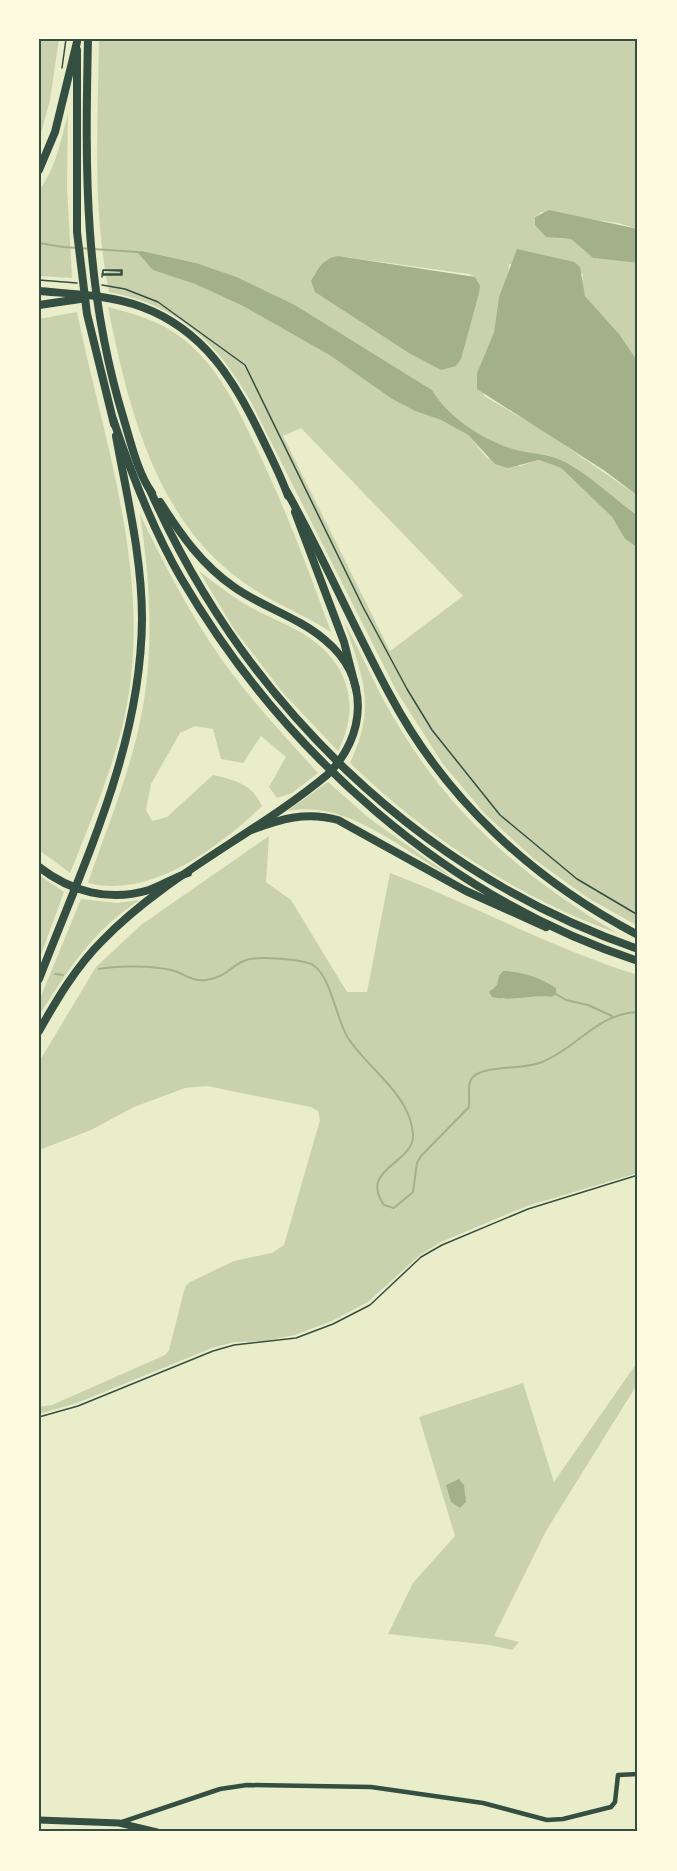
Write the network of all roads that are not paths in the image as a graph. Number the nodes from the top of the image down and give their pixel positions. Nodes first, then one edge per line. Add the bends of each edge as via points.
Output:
1 (88, 39) edge
2 (77, 41) edge
3 (39, 170) edge
4 (39, 291) edge
5 (111, 299) junction
6 (39, 305) edge
7 (113, 419) junction
8 (150, 490) junction
9 (287, 492) junction
10 (356, 689) junction
11 (251, 830) junction
12 (39, 867) edge
13 (188, 873) junction
14 (638, 935) edge
15 (599, 948) junction
16 (638, 949) edge
17 (638, 961) edge
18 (39, 979) edge
19 (39, 1031) edge
20 (638, 1774) edge
21 (39, 1820) edge
22 (119, 1823) junction
23 (157, 1832) edge

1 - 8 main road via 86,195 90,257 118,402
2 - 3 main road via 55,132
2 - 7 main road via 76,200 87,314
4 - 5 main road
5 - 6 main road
5 - 9 main road via 166,318 211,353 244,402
7 - 15 highway via 130,470 180,577 267,703 321,762 401,832 461,875
7 - 18 main road via 138,550 141,648 128,735 108,800
8 - 10 main road via 183,538 214,572 252,599 325,640 344,662
8 - 16 highway via 188,568 225,630 267,687 347,773 408,825 478,873 550,913
9 - 10 main road via 344,642
9 - 14 highway via 390,696 437,769 482,821 530,866 585,906
10 - 11 main road via 357,723 343,757 314,786
11 - 13 main road
11 - 15 highway via 297,815 338,820 502,909
12 - 13 main road via 72,887 108,895 149,890
13 - 19 main road via 100,942 71,979
15 - 17 highway
20 - 22 street via 618,1774 611,1807 563,1819 544,1819 483,1803 371,1787 247,1785 220,1789
21 - 22 main road
22 - 23 main road

